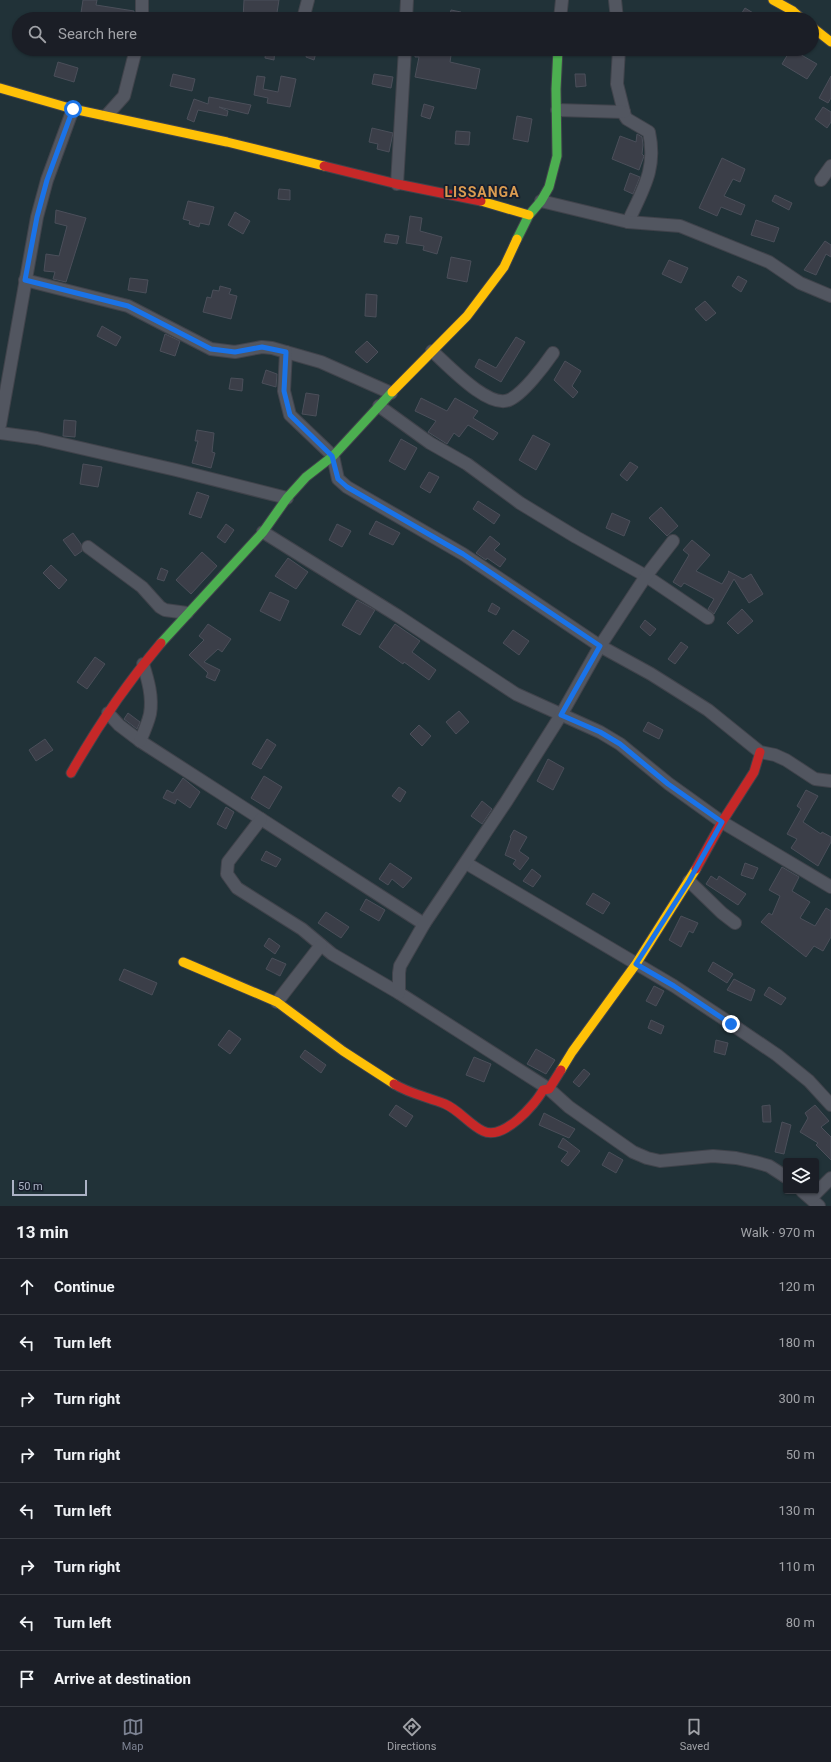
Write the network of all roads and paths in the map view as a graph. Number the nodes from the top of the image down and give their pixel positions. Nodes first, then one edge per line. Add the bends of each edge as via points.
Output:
1 (142, 0) edge
2 (308, 0) edge
3 (407, 0) edge
4 (562, 0) edge
5 (615, 0) edge
6 (773, 0) edge
7 (795, 6) edge
8 (142, 12) edge
9 (305, 12) edge
10 (406, 12) edge
11 (561, 12) edge
12 (616, 12) edge
13 (819, 33) edge
14 (831, 42) edge
15 (134, 56) edge
16 (405, 56) edge
17 (558, 56) edge
18 (619, 56) edge
19 (0, 88) edge
20 (73, 109) junction
21 (557, 110) junction
22 (624, 112) junction
23 (107, 115) junction
24 (831, 166) edge
25 (821, 180) dead end
26 (397, 184) junction
27 (541, 201) junction
28 (529, 215) junction
29 (628, 222) junction
30 (25, 280) junction
31 (831, 296) edge
32 (432, 351) junction
33 (286, 352) junction
34 (553, 353) dead end
35 (391, 393) junction
36 (379, 406) junction
37 (0, 425) edge
38 (0, 433) edge
39 (332, 456) junction
40 (287, 498) junction
41 (263, 532) junction
42 (673, 541) dead end
43 (88, 547) dead end
44 (646, 576) junction
45 (187, 613) junction
46 (708, 618) dead end
47 (600, 646) junction
48 (144, 664) junction
49 (108, 713) junction
50 (561, 715) junction
51 (140, 741) junction
52 (760, 752) junction
53 (71, 773) dead end
54 (831, 781) edge
55 (261, 819) junction
56 (722, 822) junction
57 (466, 863) junction
58 (689, 881) junction
59 (830, 883) edge
60 (735, 923) dead end
61 (424, 924) junction
62 (321, 945) junction
63 (183, 962) dead end
64 (636, 964) junction
65 (398, 993) junction
66 (277, 1002) junction
67 (549, 1089) junction
68 (831, 1105) edge
69 (783, 1175) edge
70 (831, 1178) edge
71 (811, 1198) edge

1 - 8 street
2 - 9 street
3 - 10 street
4 - 11 street
5 - 12 street
6 - 7 street
13 - 14 street
15 - 23 street via 124,96
16 - 26 street
17 - 21 street
18 - 22 street via 617,84
19 - 20 street
20 - 23 street
20 - 30 street via 43,195
21 - 22 street
21 - 27 street via 557,156 549,187
22 - 29 street via 627,119 649,132 653,153 648,179
23 - 26 street
24 - 25 street
26 - 28 street via 479,200
27 - 28 street
27 - 29 street
28 - 32 street via 504,267 467,316
29 - 31 street via 680,226 769,262 800,283
30 - 33 street via 128,306 211,349 235,352 262,347
30 - 37 street
32 - 34 street via 471,385 496,401 508,401 516,396
32 - 35 street
33 - 35 street via 321,362
33 - 39 street via 284,391 290,415
35 - 36 street
36 - 39 street
36 - 44 street via 424,439 467,464 520,503
38 - 40 street via 44,440
39 - 40 street via 306,477
39 - 47 street via 338,479 347,487 463,554
40 - 41 street
41 - 45 street
41 - 50 street via 398,616 516,694
42 - 44 street
43 - 45 street via 142,586 160,607
44 - 46 street
44 - 47 street
45 - 48 street
47 - 50 street
47 - 52 street via 708,710
48 - 49 street
48 - 51 street via 151,704 150,715
49 - 51 street via 119,726
49 - 53 street
50 - 56 street via 620,744 668,784
50 - 57 street
51 - 55 street
52 - 54 street via 774,754 815,779
52 - 56 street via 754,772
55 - 61 street
55 - 62 street via 228,862 227,874 237,888 302,929
56 - 58 street
56 - 59 street
57 - 61 street
57 - 64 street
58 - 60 street
58 - 64 street
61 - 65 street via 400,966
62 - 65 street via 350,966
62 - 66 street
63 - 66 street
64 - 67 street via 572,1052
64 - 68 street via 674,986 776,1055 808,1081
65 - 67 street
66 - 67 street via 343,1051 397,1086 447,1105 484,1132 504,1130 526,1112 543,1090
67 - 69 street via 569,1108 633,1152 647,1158 660,1161 713,1156 736,1158 769,1166
70 - 71 street

